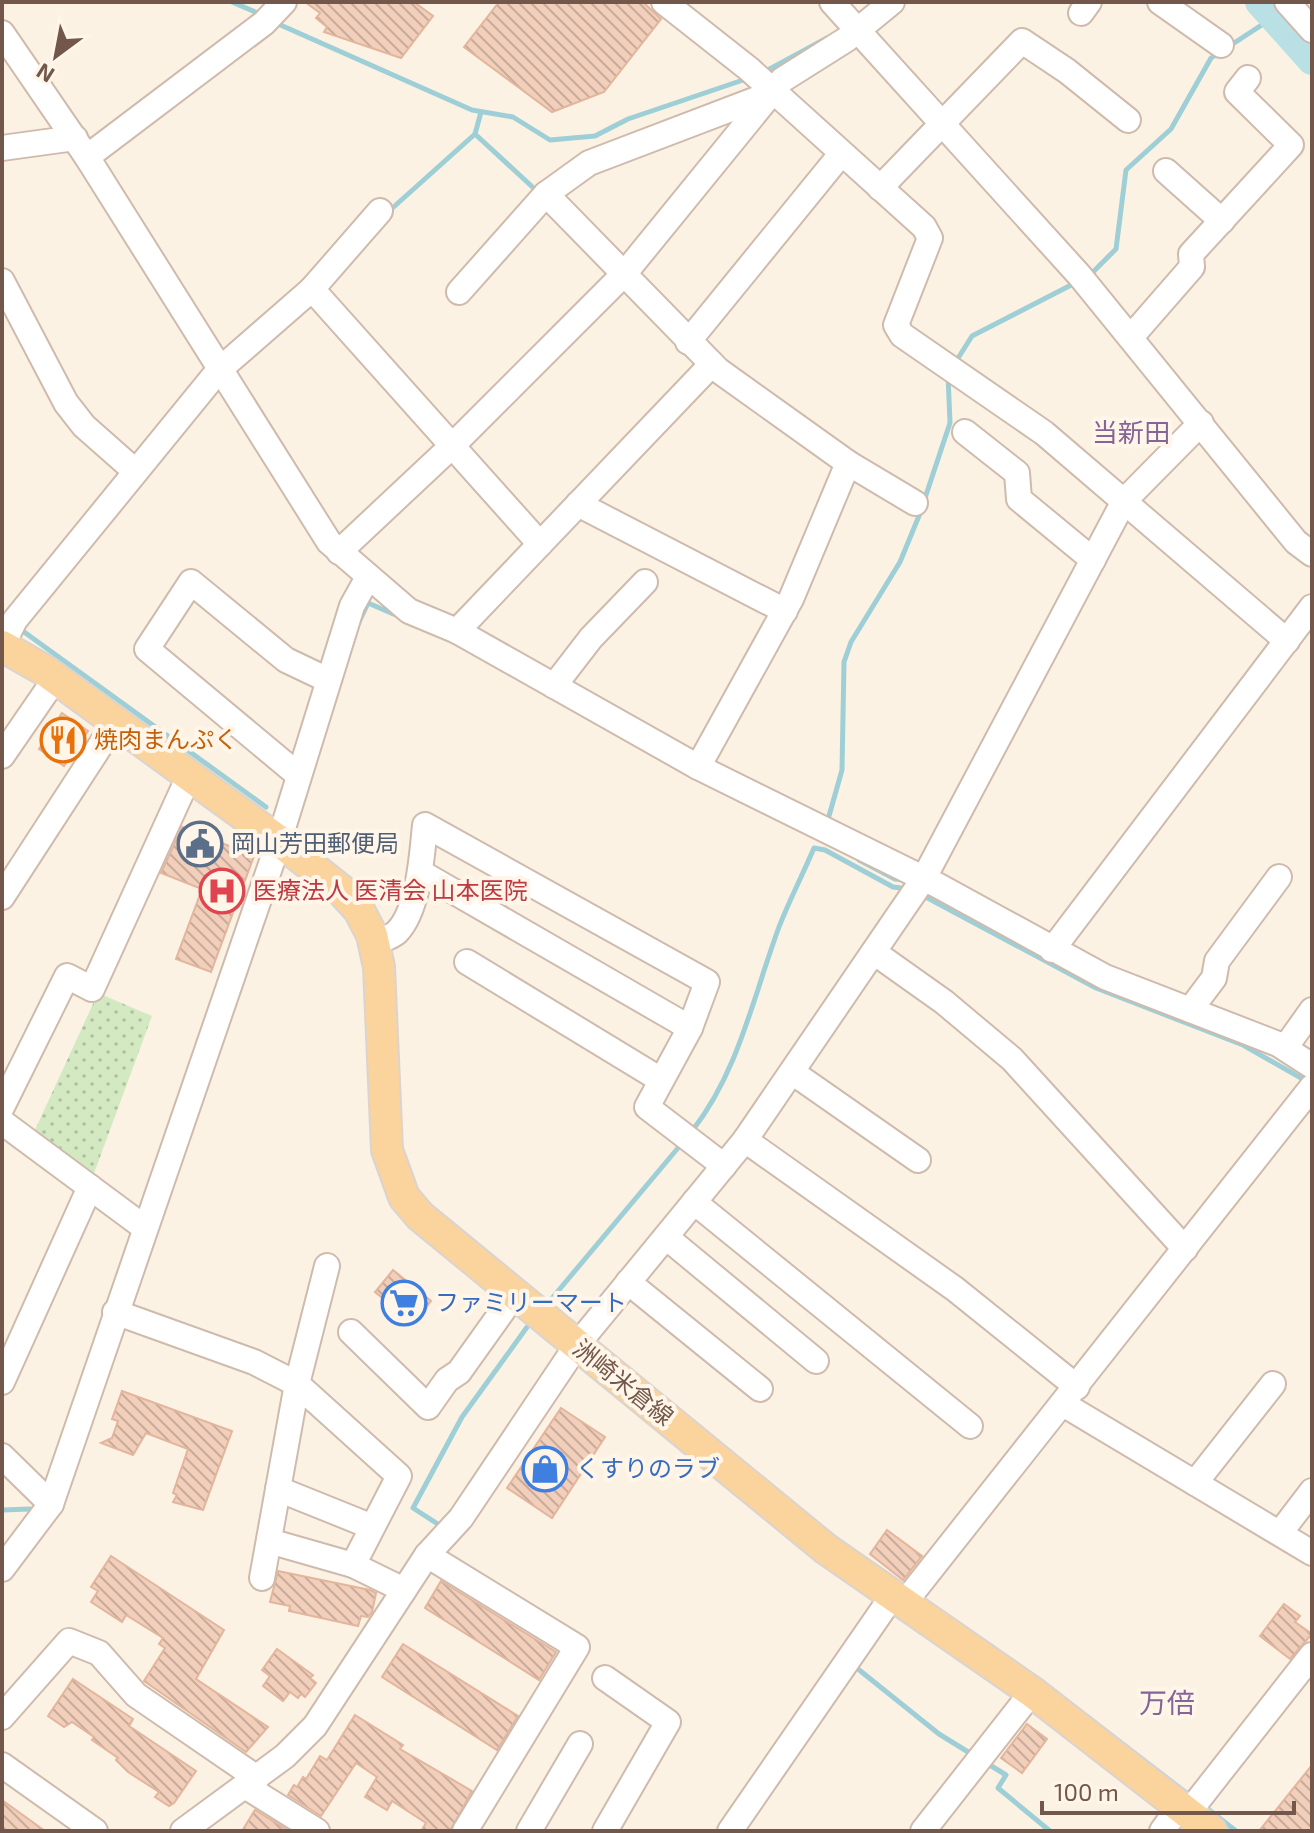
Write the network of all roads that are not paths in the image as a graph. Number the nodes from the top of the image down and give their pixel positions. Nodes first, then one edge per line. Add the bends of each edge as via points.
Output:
1 (664, 2) edge
2 (892, 2) edge
3 (1160, 2) edge
4 (1287, 2) edge
5 (275, 12) edge
6 (846, 19) edge
7 (1312, 30) edge
8 (2, 33) edge
9 (1221, 45) dead end
10 (1248, 78) dead end
11 (760, 80) junction
12 (1128, 120) dead end
13 (941, 123) junction
14 (2, 148) edge
15 (81, 148) junction
16 (841, 154) junction
17 (1166, 171) dead end
18 (880, 188) junction
19 (544, 196) junction
20 (380, 211) dead end
21 (1222, 221) junction
22 (622, 276) junction
23 (2, 281) edge
24 (312, 289) junction
25 (459, 292) dead end
26 (1131, 337) junction
27 (688, 342) junction
28 (709, 367) junction
29 (218, 371) junction
30 (1201, 423) junction
31 (965, 432) dead end
32 (452, 446) junction
33 (846, 467) junction
34 (135, 471) junction
35 (1124, 501) junction
36 (915, 503) dead end
37 (578, 504) junction
38 (540, 544) junction
39 (339, 552) junction
40 (1312, 554) edge
41 (1093, 560) junction
42 (368, 577) junction
43 (645, 582) dead end
44 (785, 611) junction
45 (1303, 627) edge
46 (457, 631) junction
47 (8, 635) edge
48 (55, 679) junction
49 (328, 680) junction
50 (554, 686) junction
51 (115, 723) junction
52 (2, 756) edge
53 (698, 767) junction
54 (297, 774) junction
55 (189, 776) junction
56 (282, 831) junction
57 (420, 872) junction
58 (1279, 877) dead end
59 (919, 885) junction
60 (2, 897) edge
61 (374, 943) junction
62 (1052, 950) junction
63 (875, 953) junction
64 (467, 962) dead end
65 (1190, 1010) junction
66 (1312, 1010) edge
67 (690, 1028) junction
68 (1285, 1048) junction
69 (792, 1072) junction
70 (661, 1080) junction
71 (1312, 1080) edge
72 (2, 1107) edge
73 (2, 1122) edge
74 (745, 1140) junction
75 (918, 1160) dead end
76 (724, 1166) junction
77 (90, 1187) junction
78 (694, 1202) junction
79 (145, 1228) junction
80 (666, 1237) junction
81 (1185, 1249) junction
82 (327, 1266) dead end
83 (628, 1282) junction
84 (514, 1295) junction
85 (122, 1315) junction
86 (351, 1332) dead end
87 (577, 1345) junction
88 (816, 1361) dead end
89 (2, 1382) edge
90 (297, 1384) junction
91 (1273, 1384) dead end
92 (760, 1389) dead end
93 (1070, 1396) junction
94 (970, 1426) dead end
95 (2, 1456) edge
96 (1195, 1483) junction
97 (278, 1489) junction
98 (1312, 1491) edge
99 (51, 1504) junction
100 (370, 1526) junction
101 (1280, 1533) junction
102 (269, 1541) junction
103 (1312, 1553) edge
104 (427, 1555) junction
105 (353, 1565) junction
106 (2, 1569) edge
107 (262, 1578) dead end
108 (404, 1590) junction
109 (899, 1599) junction
110 (1312, 1655) edge
111 (605, 1678) dead end
112 (1032, 1692) junction
113 (2, 1717) edge
114 (580, 1744) dead end
115 (2, 1765) edge
116 (251, 1782) junction
117 (1195, 1811) edge
118 (95, 1831) edge
119 (183, 1831) edge
120 (317, 1831) edge
121 (465, 1831) edge
122 (529, 1831) edge
123 (605, 1831) edge
124 (730, 1831) edge
125 (923, 1831) edge
126 (1162, 1831) edge

1 - 11 street
2 - 6 street
3 - 9 street
4 - 7 street
5 - 15 street
6 - 11 street via 782,80
6 - 13 street
8 - 15 street
10 - 21 street via 1237,92 1291,145
11 - 16 street
11 - 19 street via 589,163
11 - 22 street
12 - 13 street via 1022,41
13 - 18 street
13 - 26 street
14 - 15 street
15 - 29 street
16 - 18 street
16 - 27 street
17 - 21 street
18 - 35 street via 930,238 896,325 902,335 1044,433
19 - 22 street
19 - 25 street
20 - 24 street
21 - 26 street via 1191,254 1192,267
22 - 27 street
22 - 32 street
23 - 34 street via 66,403
24 - 29 street
24 - 32 street
26 - 30 street
27 - 28 street
28 - 33 street
28 - 37 street
29 - 34 street
29 - 39 street
30 - 35 street
30 - 40 street via 1296,542
31 - 41 street via 1017,473 1019,499
32 - 38 street
32 - 39 street
33 - 36 street
33 - 44 street
34 - 47 street
35 - 41 street
35 - 45 street
37 - 38 street
37 - 44 street
38 - 46 street
39 - 42 street
41 - 59 street
42 - 46 street via 409,611
42 - 49 street via 352,606
43 - 50 street
44 - 53 street
45 - 62 street
46 - 50 street
47 - 48 main road, 洲崎米倉線
48 - 51 main road, 洲崎米倉線
48 - 52 street
49 - 54 street
49 - 54 street via 286,660 191,582 147,649
50 - 53 street
51 - 55 main road, 洲崎米倉線
51 - 60 street
53 - 59 street
54 - 56 street
55 - 56 main road, 洲崎米倉線
55 - 72 street via 92,989 67,976
56 - 61 main road, 洲崎米倉線 via 359,910
56 - 79 street
57 - 61 street via 407,918 396,934
57 - 67 street
57 - 67 street via 425,825 707,982
58 - 65 street via 1217,961 1214,978
59 - 62 street
59 - 63 street
61 - 84 main road, 洲崎米倉線 via 385,1126 393,1173 420,1216
62 - 65 street
63 - 69 street
63 - 81 street via 1012,1059
64 - 70 street
65 - 68 street
66 - 68 street
67 - 70 street
68 - 71 street
69 - 74 street
69 - 75 street
70 - 76 street via 647,1107
71 - 81 street
73 - 77 street
74 - 76 street
74 - 93 street via 955,1289
76 - 78 street
77 - 79 street
77 - 89 street
78 - 80 street
78 - 94 street
79 - 85 street
80 - 83 street
80 - 88 street
81 - 93 street
82 - 90 street
83 - 87 street
83 - 92 street
84 - 86 street via 428,1407
84 - 87 main road, 洲崎米倉線
85 - 90 street via 254,1362
85 - 99 street
87 - 104 street via 461,1518
87 - 109 main road, 洲崎米倉線 via 826,1549
90 - 97 street
90 - 100 street via 399,1476
91 - 96 street
93 - 96 street
93 - 109 street
95 - 99 street
96 - 101 street
97 - 100 street
97 - 102 street
98 - 101 street
99 - 106 street
100 - 105 street
101 - 103 street
102 - 105 street
102 - 107 street
104 - 108 street
104 - 121 street via 577,1647
105 - 108 street
108 - 116 street via 315,1726
109 - 112 main road, 洲崎米倉線
109 - 124 street
110 - 117 street
111 - 123 street via 668,1722
112 - 117 main road, 洲崎米倉線
112 - 125 street
113 - 116 street via 69,1641 99,1653 136,1695
114 - 122 street
115 - 118 street
116 - 119 street
116 - 120 street
117 - 126 street

